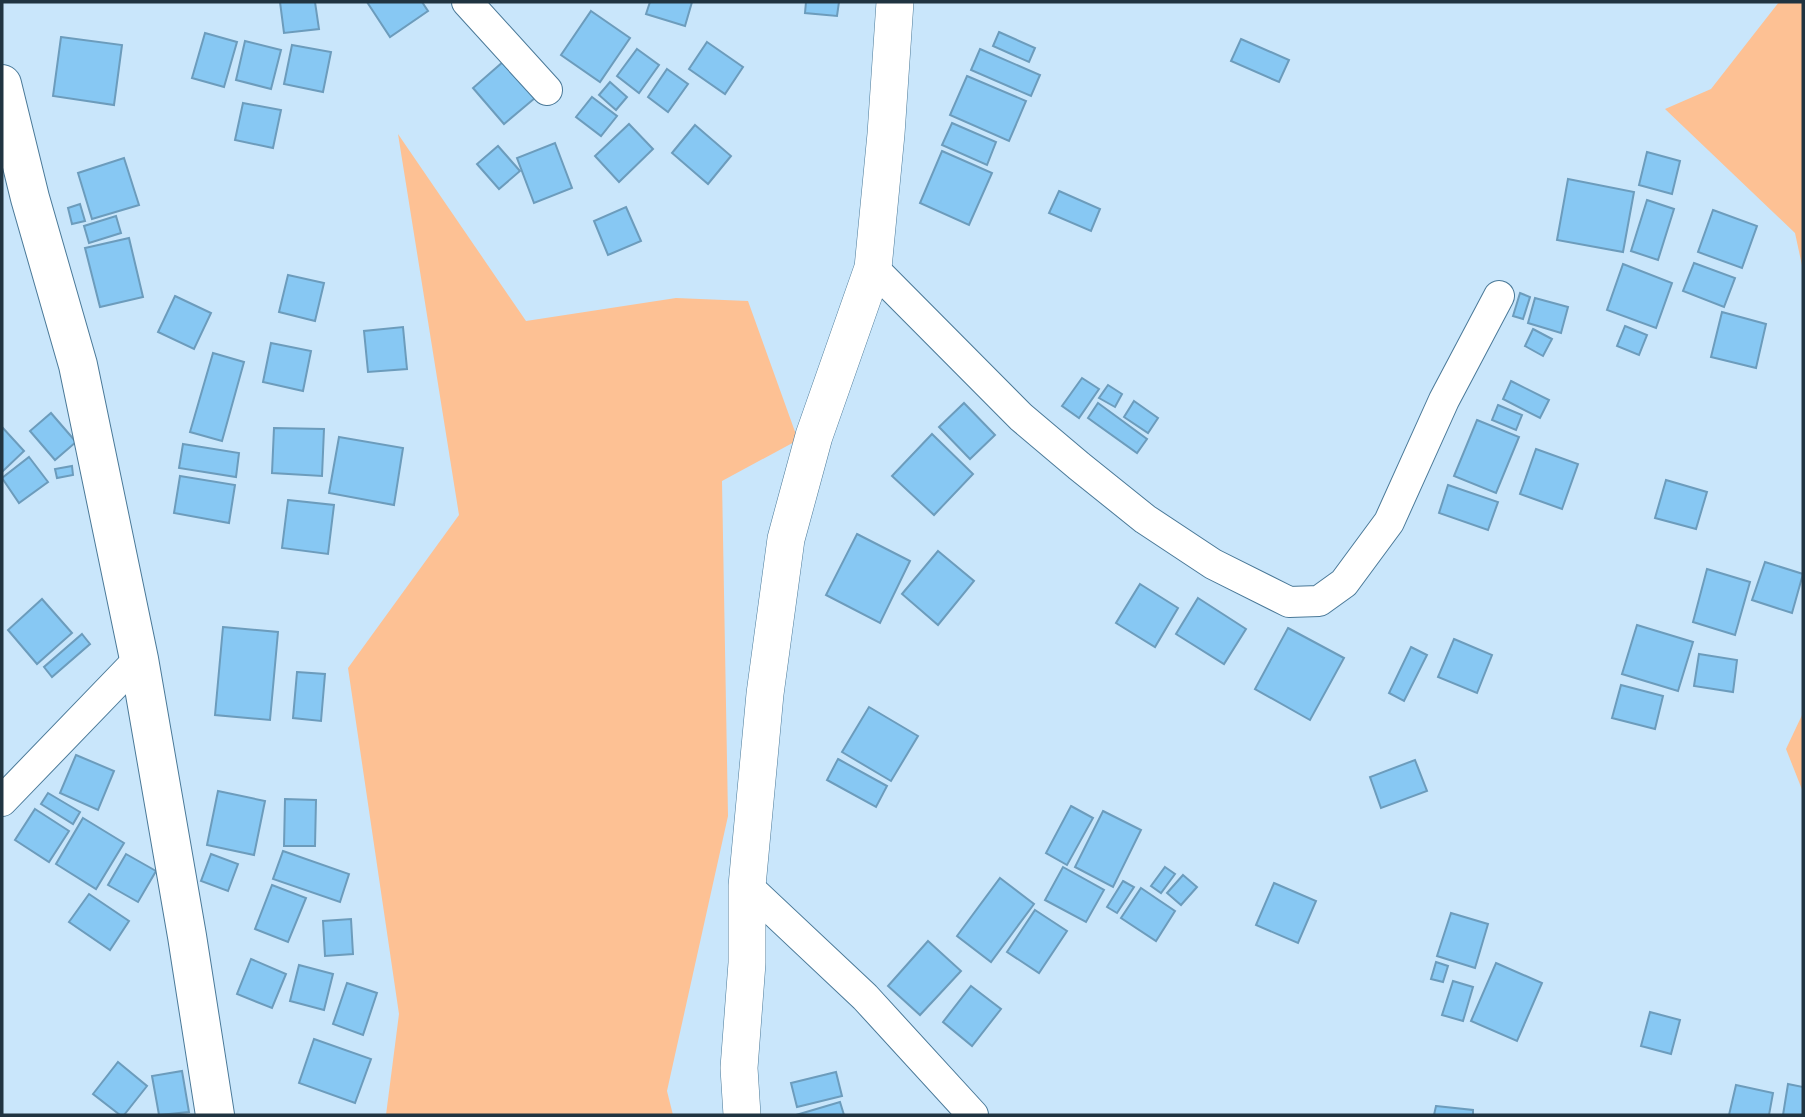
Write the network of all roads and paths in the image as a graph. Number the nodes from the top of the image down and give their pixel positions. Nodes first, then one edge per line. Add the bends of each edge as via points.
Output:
1 (467, 2) edge
2 (895, 2) edge
3 (2, 84) edge
4 (547, 90) dead end
5 (873, 268) junction
6 (1499, 296) dead end
7 (139, 659) junction
8 (2, 801) edge
9 (747, 886) junction
10 (215, 1115) edge
11 (742, 1115) edge
12 (973, 1115) edge

1 - 4 street
2 - 5 street
3 - 7 main road via 78,365
5 - 6 street via 1021,417 1079,467 1213,564 1289,602 1319,601 1345,583 1388,522 1444,400
5 - 9 street via 814,436 786,539 765,694
7 - 8 street
7 - 10 main road
9 - 11 street via 739,1068
9 - 12 street via 865,997

